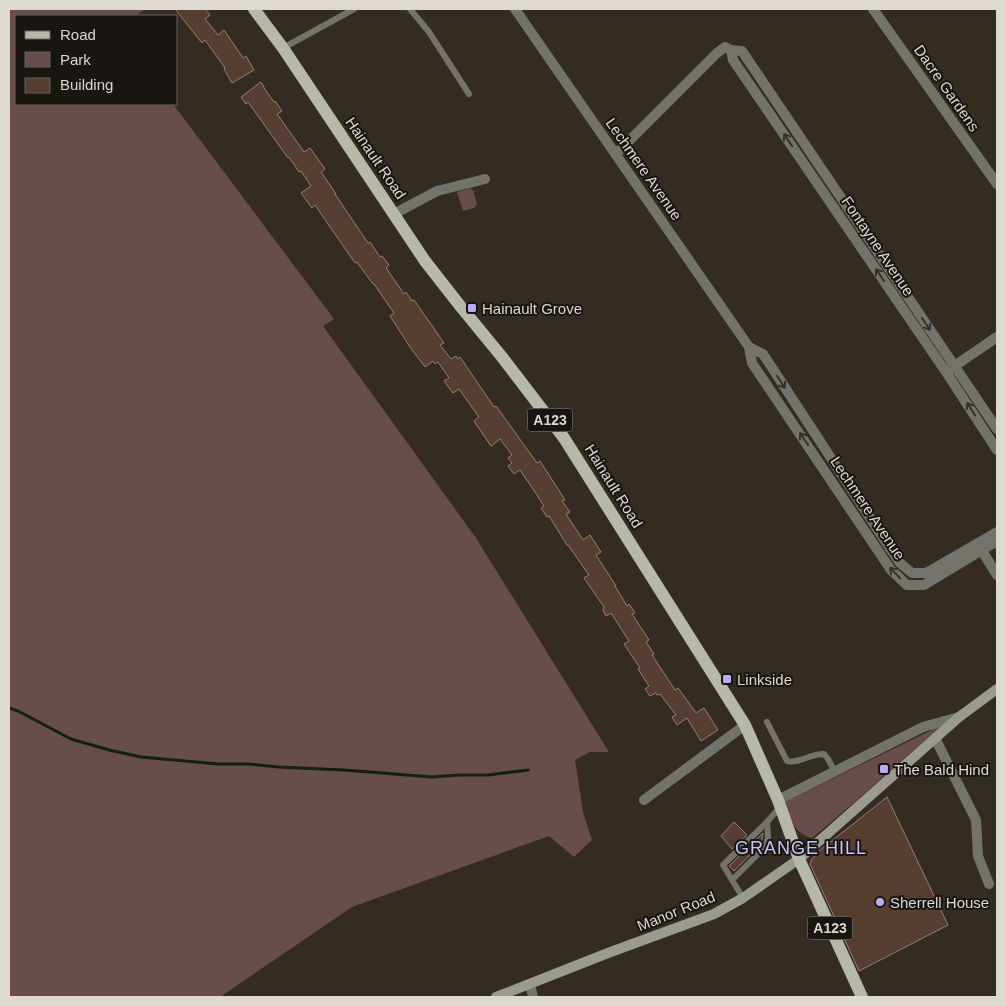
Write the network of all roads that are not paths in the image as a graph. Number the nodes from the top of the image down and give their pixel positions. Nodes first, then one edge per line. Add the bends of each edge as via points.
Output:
1 (254, 9) edge
2 (354, 9) edge
3 (410, 9) edge
4 (515, 9) edge
5 (873, 9) edge
6 (283, 48) junction
7 (732, 55) junction
8 (469, 94) dead end
9 (616, 154) junction
10 (485, 179) dead end
11 (997, 184) edge
12 (848, 209) junction
13 (394, 214) junction
14 (840, 216) junction
15 (997, 338) edge
16 (749, 347) junction
17 (950, 369) junction
18 (997, 429) edge
19 (997, 450) edge
20 (827, 452) junction
21 (817, 460) junction
22 (997, 532) edge
23 (997, 541) edge
24 (980, 547) junction
25 (891, 550) junction
26 (881, 557) junction
27 (997, 575) edge
28 (997, 689) edge
29 (959, 717) junction
30 (767, 722) dead end
31 (745, 726) junction
32 (936, 738) junction
33 (835, 772) junction
34 (644, 800) dead end
35 (779, 804) junction
36 (767, 822) junction
37 (799, 859) junction
38 (732, 880) junction
39 (989, 884) dead end
40 (743, 898) junction
41 (530, 984) junction
42 (496, 997) edge
43 (533, 997) edge
44 (862, 997) edge

1 - 6 main road, Hainault Road / A123
2 - 6 lane
3 - 8 lane
4 - 9 street, Lechmere Avenue
5 - 11 street, Dacre Gardens
6 - 13 main road, Hainault Road / A123
7 - 9 street via 725,47 717,53
7 - 12 street, Fontayne Avenue via 742,51
14 -> 7 street, Fontayne Avenue
9 - 16 street, Lechmere Avenue
10 - 13 street via 437,191
12 - 14 street
12 -> 17 street, Fontayne Avenue
13 - 31 main road, Hainault Road / A123 via 425,261 564,438
17 -> 14 street, Fontayne Avenue
15 - 17 street
16 -> 20 street, Lechmere Avenue via 763,354
21 -> 16 street, Lechmere Avenue via 752,363
17 - 18 street, Fontayne Avenue
19 -> 17 street, Fontayne Avenue
20 - 21 street
20 - 25 street, Lechmere Avenue
21 - 26 street, Lechmere Avenue
22 - 24 street
23 - 24 street
24 - 25 street, Lechmere Avenue via 926,573 912,573
24 -> 26 street, Lechmere Avenue via 924,585 906,585
24 - 27 street
25 - 26 street
28 - 29 main road, Manor Road
29 - 32 main road, Manor Road
29 - 33 street, Manor Road via 923,727
30 - 33 lane via 787,760 796,761 821,753
31 - 34 street
31 - 35 main road, Hainault Road / A123
32 - 37 main road, Manor Road
32 - 39 street via 976,820 978,856
33 - 35 street, Manor Road
35 - 36 lane
35 - 37 main road, Hainault Road / A123
36 - 38 lane via 766,846
36 - 38 lane via 723,865
37 - 40 main road, Manor Road
37 - 44 main road, A123
38 - 40 lane
40 - 41 main road, Manor Road via 714,914
41 - 42 main road, Manor Road
41 - 43 street

